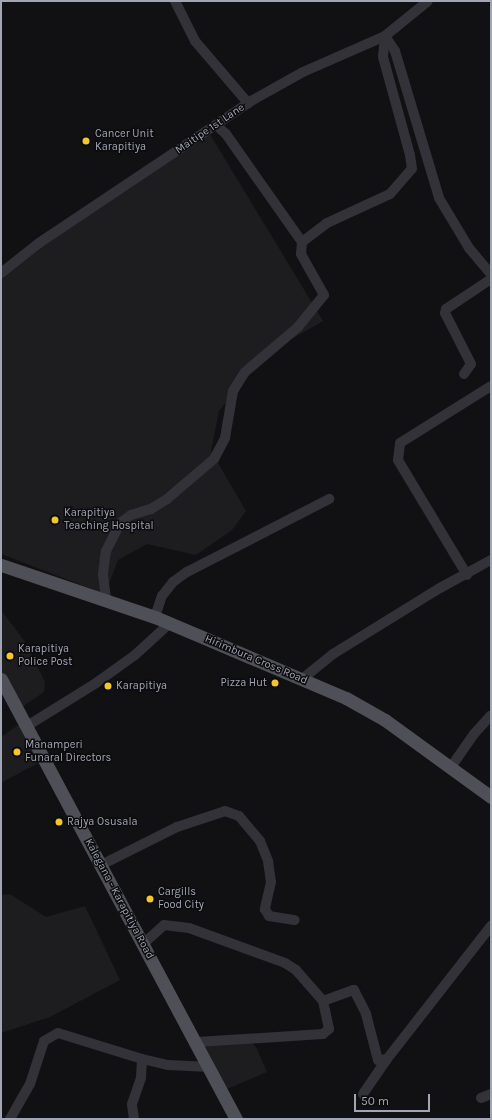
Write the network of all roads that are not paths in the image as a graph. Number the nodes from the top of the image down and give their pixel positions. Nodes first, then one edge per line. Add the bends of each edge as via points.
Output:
1 (175, 1) edge
2 (428, 1) edge
3 (385, 36) junction
4 (248, 103) junction
5 (216, 125) junction
6 (302, 242) junction
7 (1, 273) edge
8 (491, 274) edge
9 (491, 279) edge
10 (464, 374) dead end
11 (491, 386) edge
12 (328, 499) dead end
13 (491, 560) edge
14 (1, 565) edge
15 (466, 575) junction
16 (106, 599) junction
17 (155, 618) junction
18 (170, 623) junction
19 (1, 680) edge
20 (301, 680) junction
21 (491, 716) edge
22 (26, 726) junction
23 (451, 767) junction
24 (491, 797) edge
25 (101, 865) junction
26 (295, 920) dead end
27 (491, 926) edge
28 (143, 944) junction
29 (323, 1001) junction
30 (197, 1042) junction
31 (142, 1059) junction
32 (387, 1059) junction
33 (210, 1067) junction
34 (363, 1094) dead end
35 (491, 1094) edge
36 (480, 1098) dead end
37 (10, 1119) edge
38 (134, 1119) edge
39 (236, 1119) edge

1 - 4 street via 195,41
2 - 3 street, Maitipe 1st Lane
3 - 4 street, Maitipe 1st Lane via 302,72
3 - 6 street via 383,57 412,169 390,194 327,223
3 - 8 street via 395,52 439,198 469,248
4 - 5 street, Maitipe 1st Lane
5 - 6 street via 226,134
5 - 7 street, Maitipe 1st Lane via 39,243
6 - 16 street via 301,254 324,295 298,326 245,372 233,391 225,438 214,459 167,499 151,509 131,515 120,523 106,551 103,574
9 - 10 street via 446,309 445,313 471,364
11 - 15 street via 400,443 398,460
12 - 17 street via 187,572 173,582 162,596
13 - 15 street
14 - 16 main road, Hirimbura Cross Road
15 - 20 street via 440,588 333,654
16 - 17 main road, Hirimbura Cross Road
17 - 18 main road, Hirimbura Cross Road
18 - 20 main road, Hirimbura Cross Road
18 - 22 street via 135,655 96,683
19 - 22 main road, Kalegana - Karapitiya Road
20 - 23 main road, Hirimbura Cross Road via 346,698 384,720
21 - 23 street via 474,734
22 - 25 main road, Kalegana - Karapitiya Road
23 - 24 main road, Hirimbura Cross Road
25 - 26 street via 177,827 225,811 239,816 260,841 268,861 271,882 265,909 269,916
25 - 28 main road, Kalegana - Karapitiya Road
27 - 32 street
28 - 29 street via 164,925 189,928 286,963 296,970
28 - 30 main road, Kalegana - Karapitiya Road
29 - 30 street via 329,1029 323,1034
29 - 32 street via 354,990 366,1014 378,1060
30 - 33 main road, Kalegana - Karapitiya Road
31 - 33 street via 168,1065
31 - 37 street via 58,1033 44,1041 30,1084
31 - 38 street via 141,1078 132,1104
32 - 34 street
33 - 39 main road, Kalegana - Karapitiya Road via 220,1092
35 - 36 street

